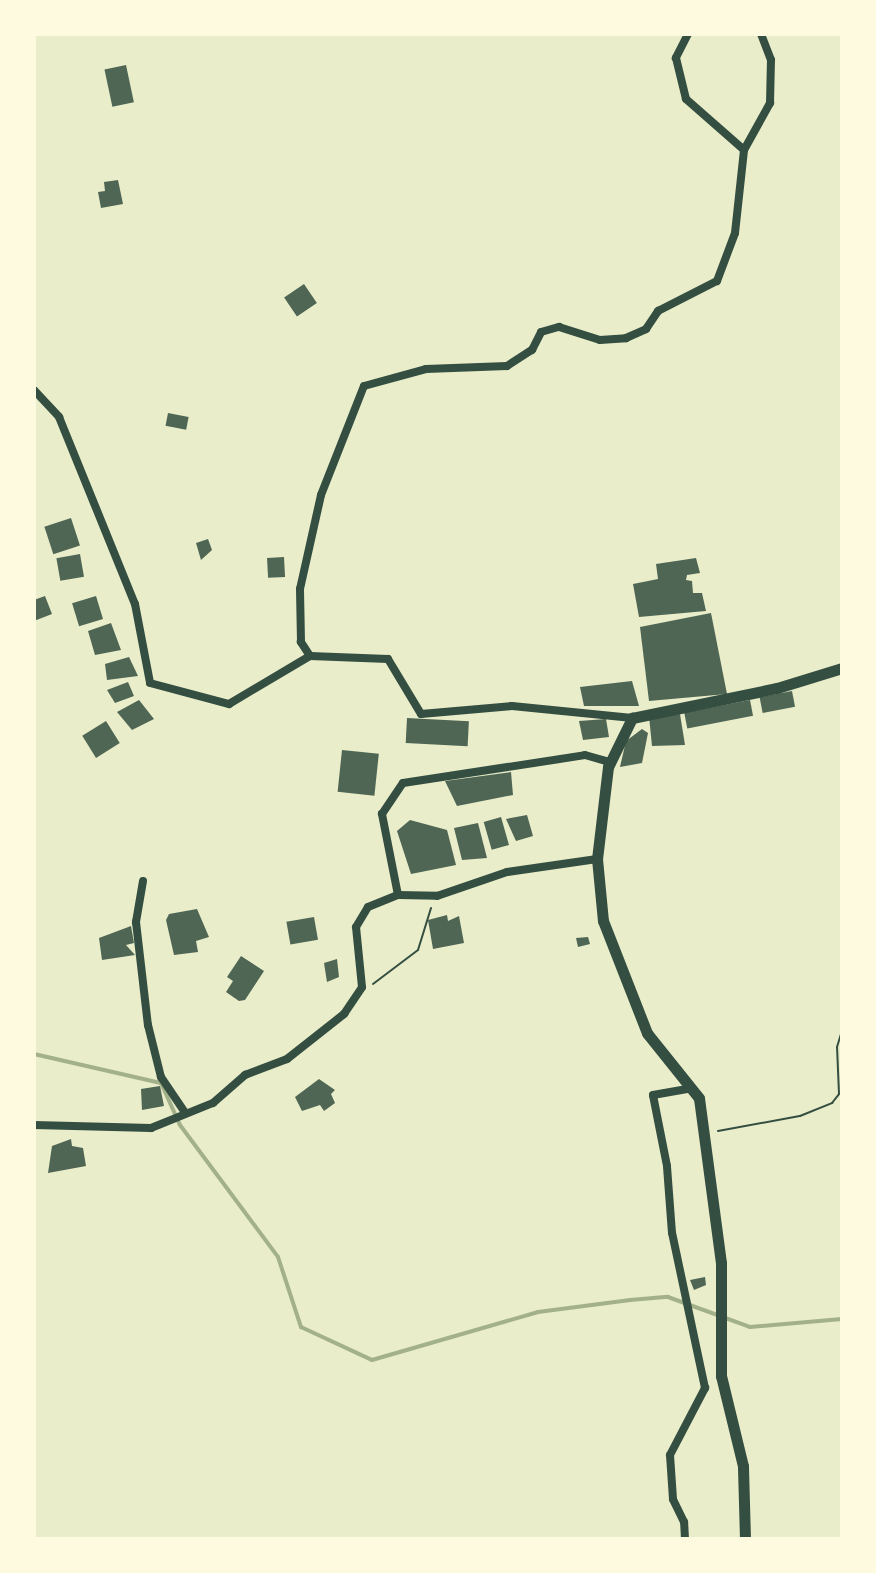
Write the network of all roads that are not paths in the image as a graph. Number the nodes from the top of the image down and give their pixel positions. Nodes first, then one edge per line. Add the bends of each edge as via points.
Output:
1 (688, 34) edge
2 (761, 34) edge
3 (744, 150) junction
4 (34, 390) edge
5 (310, 656) junction
6 (842, 669) edge
7 (632, 718) junction
8 (610, 762) junction
9 (597, 859) junction
10 (143, 881) dead end
11 (398, 895) junction
12 (691, 1088) junction
13 (184, 1111) junction
14 (34, 1125) edge
15 (685, 1539) edge
16 (745, 1539) edge

1 - 3 street via 676,58 686,99
2 - 3 street via 771,60 770,103
3 - 5 street via 735,233 717,281 658,311 646,329 626,338 600,340 559,327 541,332 532,350 507,366 426,369 364,386 321,495 300,589 301,642
4 - 5 street via 59,417 135,604 150,683 229,704
5 - 7 street via 388,659 421,714 512,706
6 - 7 street
7 - 8 street
8 - 9 street
8 - 11 street via 585,755 403,783 382,814
9 - 11 street via 479,878 437,896
9 - 12 street via 603,921 647,1033
10 - 13 street via 136,922 148,1025 161,1077
11 - 13 street via 359,916 362,987 329,1030 287,1059 245,1075 213,1103
12 - 15 street via 653,1095 705,1388 670,1455 673,1499
12 - 16 street via 699,1098 705,1133 722,1311 721,1376 743,1466
13 - 14 street via 151,1128

